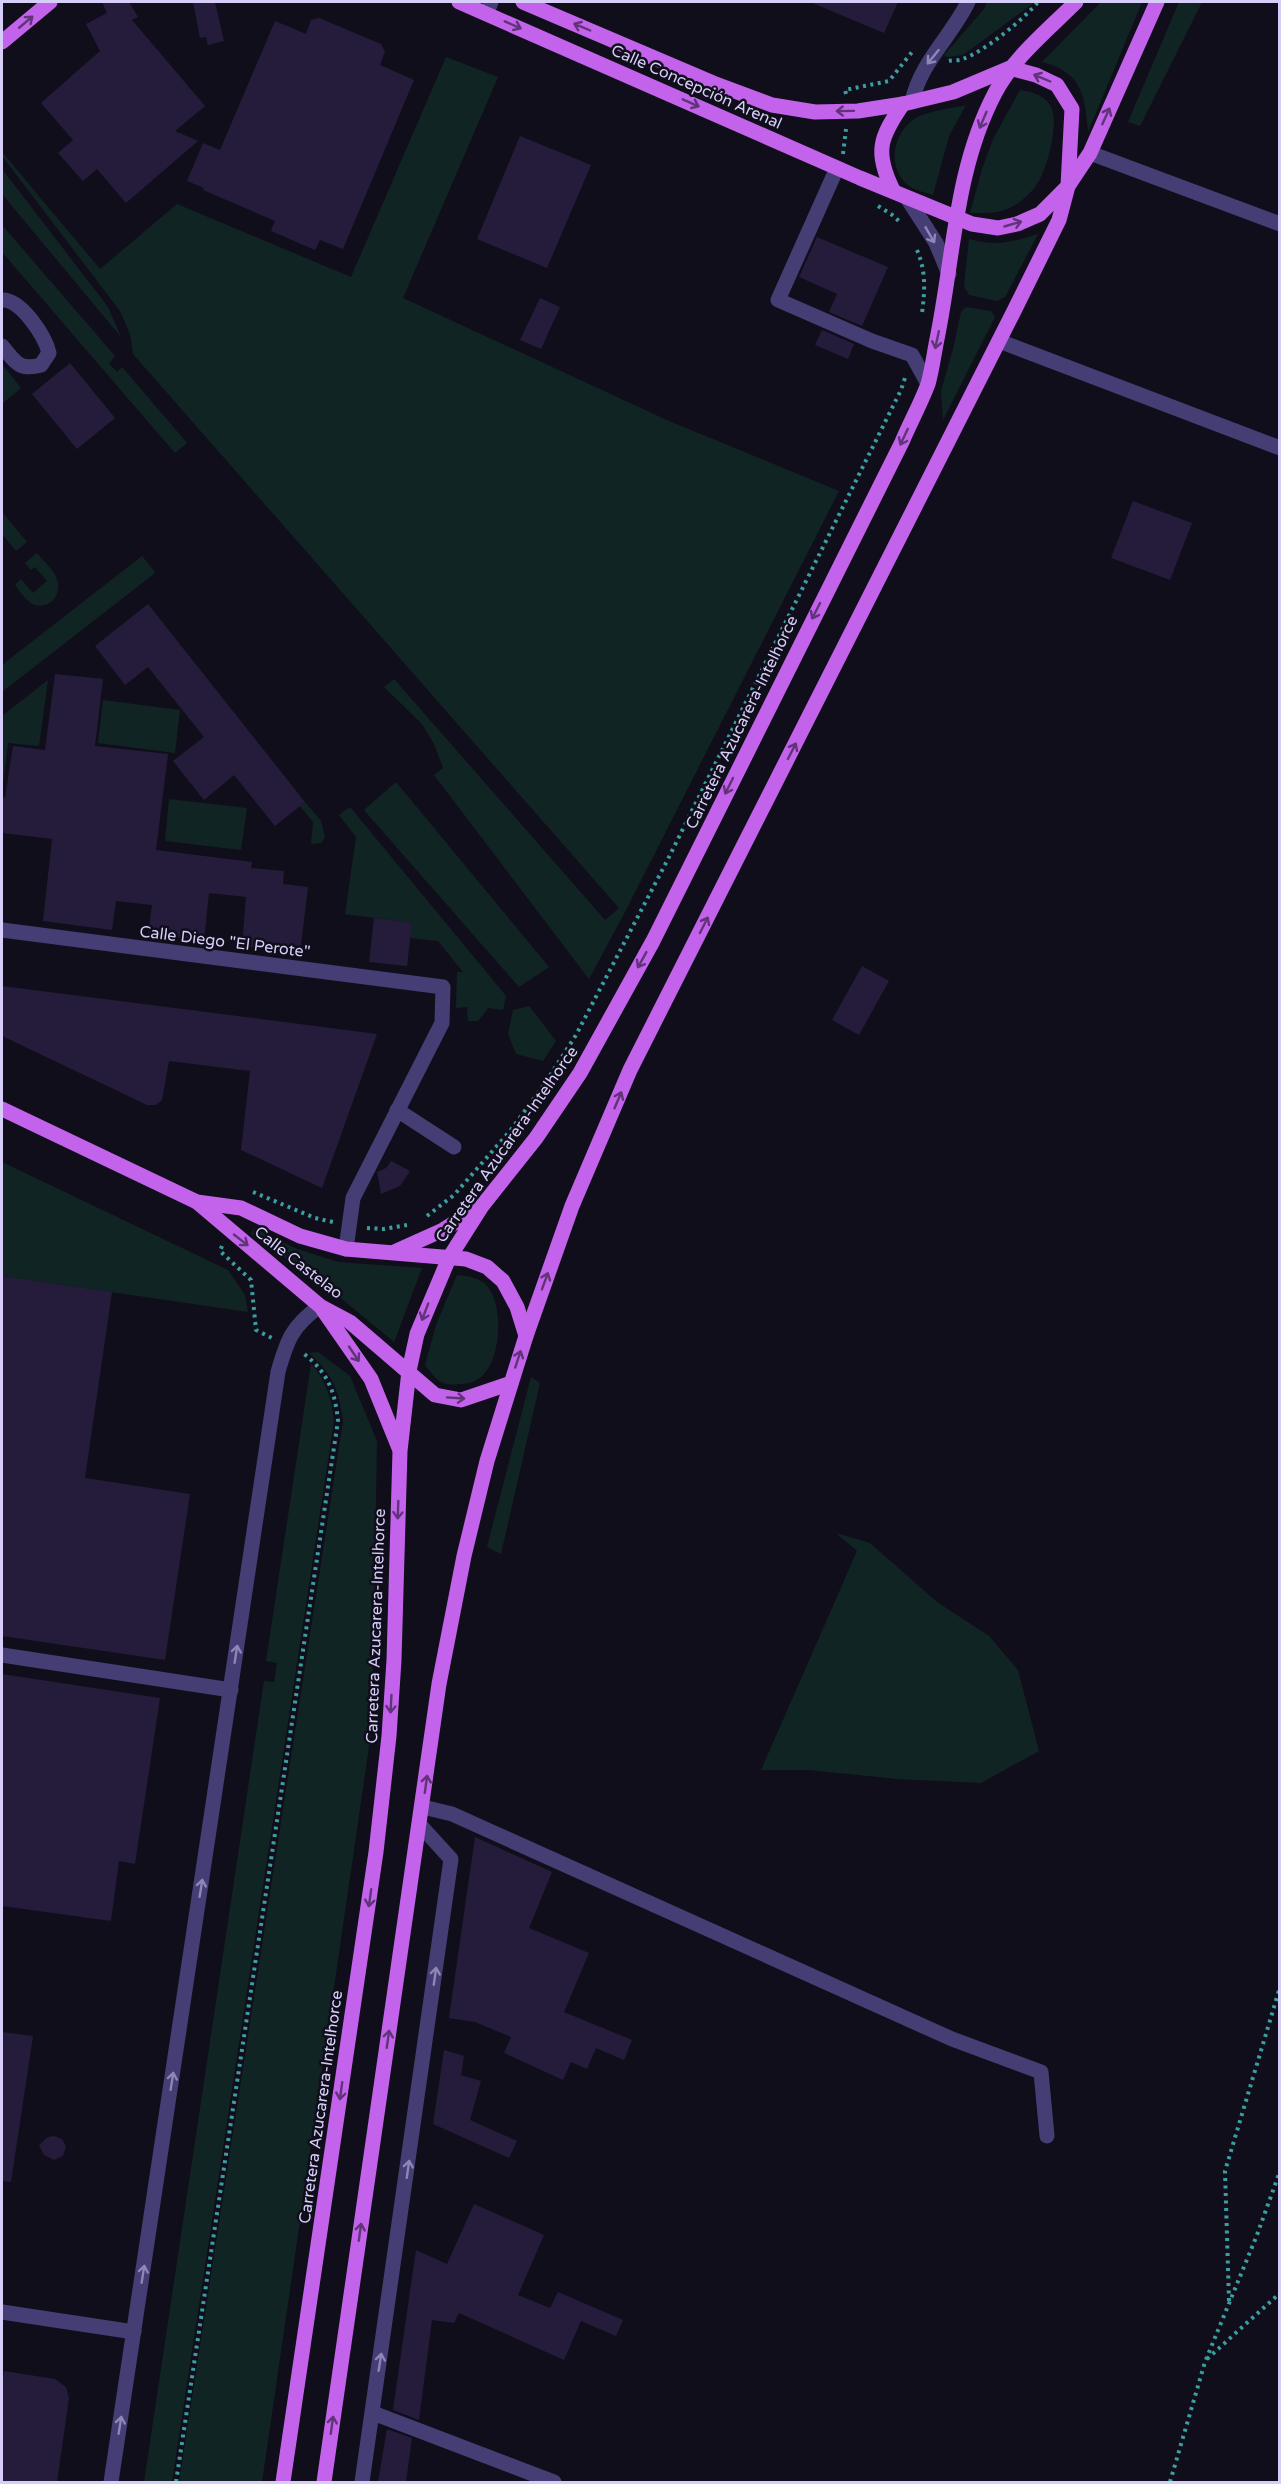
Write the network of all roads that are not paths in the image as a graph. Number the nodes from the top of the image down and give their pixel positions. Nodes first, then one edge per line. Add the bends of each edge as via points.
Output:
1 (50, 2) edge
2 (459, 2) edge
3 (523, 2) edge
4 (968, 2) edge
5 (1076, 2) edge
6 (1157, 2) edge
7 (489, 7) edge
8 (2, 42) edge
9 (1010, 68) junction
10 (908, 103) junction
11 (1090, 153) junction
12 (837, 168) junction
13 (1068, 186) junction
14 (900, 194) junction
15 (956, 219) junction
16 (1280, 224) edge
17 (949, 274) junction
18 (2, 300) edge
19 (999, 341) junction
20 (2, 346) edge
21 (928, 384) junction
22 (1280, 448) edge
23 (2, 930) edge
24 (2, 1109) edge
25 (396, 1110) junction
26 (454, 1147) dead end
27 (197, 1202) junction
28 (482, 1206) junction
29 (346, 1249) junction
30 (390, 1253) junction
31 (449, 1258) junction
32 (320, 1306) junction
33 (526, 1336) junction
34 (409, 1371) junction
35 (511, 1383) junction
36 (400, 1451) junction
37 (2, 1654) edge
38 (231, 1689) junction
39 (423, 1807) junction
40 (420, 1825) junction
41 (1047, 2136) dead end
42 (2, 2312) edge
43 (134, 2332) junction
44 (373, 2413) junction
45 (111, 2482) edge
46 (283, 2482) edge
47 (324, 2482) edge
48 (362, 2482) edge
49 (554, 2482) edge

8 -> 1 main road
2 - 7 main road, Calle Concepción Arenal
10 -> 3 main road, Calle Concepción Arenal via 858,111 815,112 772,105
4 -> 10 street via 928,62
5 - 9 main road, Carretera Azucarera-Intelhorce
11 -> 6 main road
7 -> 12 main road, Calle Concepción Arenal
9 - 10 main road, Calle Concepción Arenal via 953,92
13 -> 9 main road via 1072,109 1057,85
9 -> 15 main road, Carretera Azucarera-Intelhorce via 977,133
10 - 14 main road via 885,131 882,152 884,173
11 - 13 main road
11 - 16 street
12 - 14 main road, Calle Concepción Arenal
12 - 21 street via 778,300 912,355
15 -> 13 main road, Calle Concepción Arenal via 998,228 1017,224 1040,214
13 - 19 main road via 1059,220
14 - 15 main road, Calle Concepción Arenal
14 -> 17 street via 936,243
15 - 17 main road, Carretera Azucarera-Intelhorce
17 -> 21 main road, Carretera Azucarera-Intelhorce
18 - 20 street via 19,306 46,340 49,353 41,364 30,368 17,364
19 - 22 street
33 -> 19 main road via 572,1206 630,1070
21 -> 28 main road, Carretera Azucarera-Intelhorce via 653,941 580,1073 536,1138
23 - 25 street, Calle Diego "El Perote" via 443,987 441,1023
24 - 27 main road, Calle Castelao
25 - 26 street
25 - 29 street via 353,1198
27 - 29 main road, Calle Castelao via 241,1208 300,1236
27 -> 32 main road, Calle Castelao
28 - 30 main road via 444,1230
28 - 31 main road, Carretera Azucarera-Intelhorce
29 - 30 main road, Calle Castelao
30 - 31 main road, Calle Castelao
31 - 33 main road via 487,1267 503,1281
31 -> 34 main road, Carretera Azucarera-Intelhorce via 417,1334
32 - 34 main road, Calle Castelao via 350,1322
32 -> 36 main road via 371,1379
38 -> 32 street via 278,1372 290,1335
35 -> 33 main road
34 -> 35 main road via 435,1395 461,1400
34 - 36 main road, Carretera Azucarera-Intelhorce
39 -> 35 main road via 439,1684 464,1556 486,1461
36 -> 46 main road, Carretera Azucarera-Intelhorce via 394,1660 379,1829
37 - 38 street
43 -> 38 street
39 - 40 main road
39 - 41 street via 452,1814 952,2039 1041,2072
44 -> 40 street via 451,1859
47 -> 40 main road
42 - 43 street
45 -> 43 street
44 - 48 street
44 - 49 street

